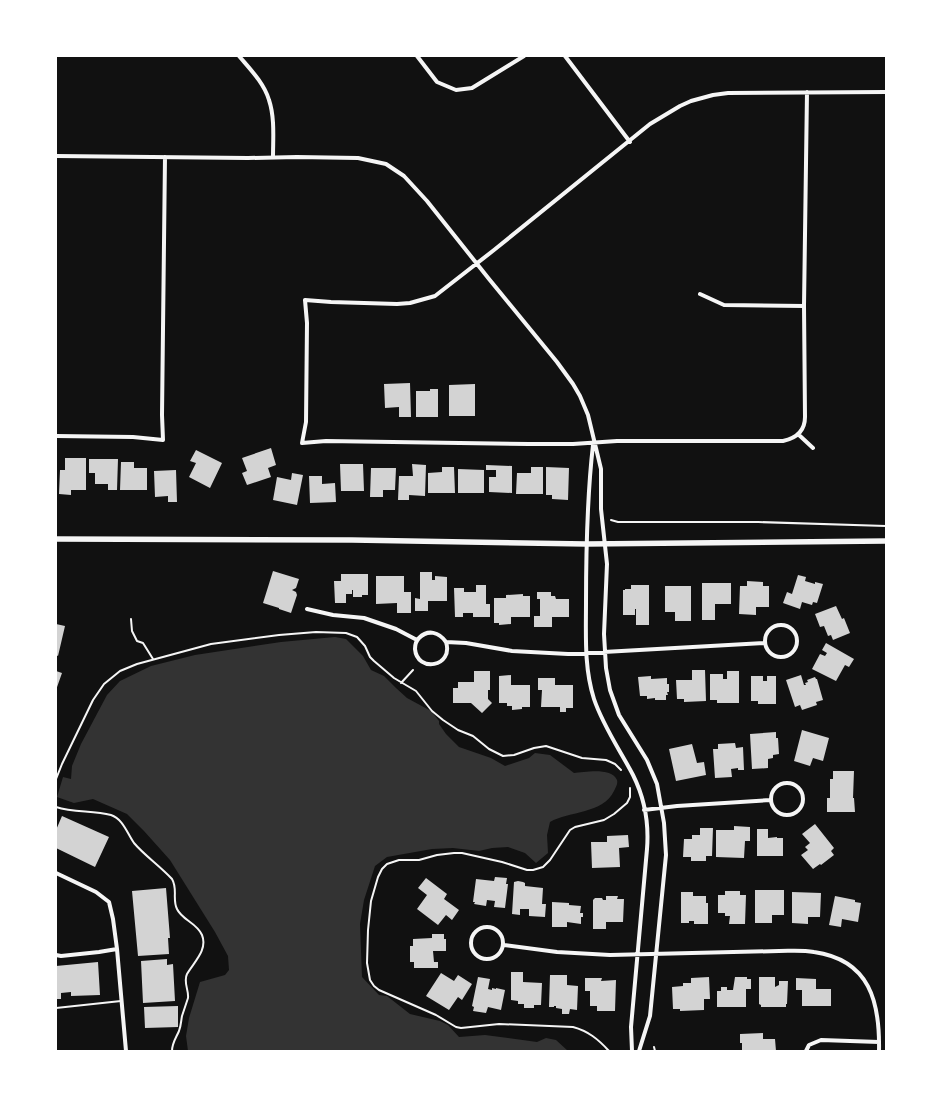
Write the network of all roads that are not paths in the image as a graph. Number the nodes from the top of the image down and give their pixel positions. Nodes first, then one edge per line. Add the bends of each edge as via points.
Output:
1 (239, 56) edge
2 (417, 56) edge
3 (524, 56) edge
4 (565, 56) edge
5 (807, 92) junction
6 (886, 92) edge
7 (630, 142) junction
8 (56, 156) edge
9 (165, 157) junction
10 (273, 157) junction
11 (477, 264) junction
12 (700, 294) dead end
13 (804, 306) junction
14 (799, 435) junction
15 (56, 436) edge
16 (594, 443) junction
17 (813, 448) dead end
18 (56, 539) edge
19 (886, 540) edge
20 (586, 544) junction
21 (605, 544) junction
22 (307, 609) dead end
23 (417, 640) junction
24 (446, 642) junction
25 (764, 643) junction
26 (605, 653) junction
27 (586, 654) junction
28 (770, 800) junction
29 (662, 808) junction
30 (644, 810) junction
31 (56, 873) edge
32 (504, 945) junction
33 (117, 949) junction
34 (638, 954) junction
35 (656, 954) junction
36 (56, 955) edge
37 (122, 1001) junction
38 (56, 1008) edge
39 (879, 1042) junction
40 (126, 1051) edge
41 (632, 1051) edge
42 (639, 1051) edge
43 (806, 1051) edge
44 (879, 1051) edge

1 - 10 street via 256,77 269,100 272,114
2 - 3 street via 437,82 456,90 472,88
4 - 7 street
5 - 6 street
5 - 7 street via 728,93 702,98 680,106 650,124
5 - 13 street
7 - 11 street
8 - 9 street
9 - 10 street
9 - 15 street via 163,440
10 - 11 street via 358,158 386,164 404,176 427,201
11 - 16 street via 573,384 588,414
11 - 16 street via 435,296 410,303 305,300 306,414 302,443
12 - 13 street via 724,305
13 - 14 street via 805,425
14 - 16 street via 783,441
14 - 17 street
16 - 20 street
16 - 21 street via 601,470 601,509
18 - 20 street
19 - 21 street
20 - 21 street
20 - 27 street
21 - 26 street
22 - 23 street via 364,618 396,629
23 - 24 street via 422,635 433,632
23 - 24 street via 415,651 418,658 428,664 444,659
24 - 27 street via 512,651
25 - 25 street via 771,655 783,658 795,651 798,640 793,630 782,625 770,629 766,633
25 - 26 street
26 - 27 street
26 - 29 street via 610,690 619,715 647,760
27 - 30 street via 594,699 633,776 641,794
28 - 28 street via 773,808 779,813 792,814 800,809 803,794 798,786 788,782 782,783 772,790
28 - 29 street
29 - 30 street
29 - 35 street via 666,855
30 - 34 street via 648,841
31 - 33 street via 96,892 109,902
32 - 32 street via 503,937 491,927 477,930 472,940 473,950 483,958 490,959 498,955
32 - 34 street via 581,954
33 - 36 street
33 - 37 street
34 - 35 street
34 - 41 street via 631,1027
35 - 39 street via 804,951 825,954 857,972 870,988 878,1013
35 - 42 street via 650,1016
37 - 38 lane
37 - 40 street
39 - 43 street via 821,1040 809,1045
39 - 44 street

